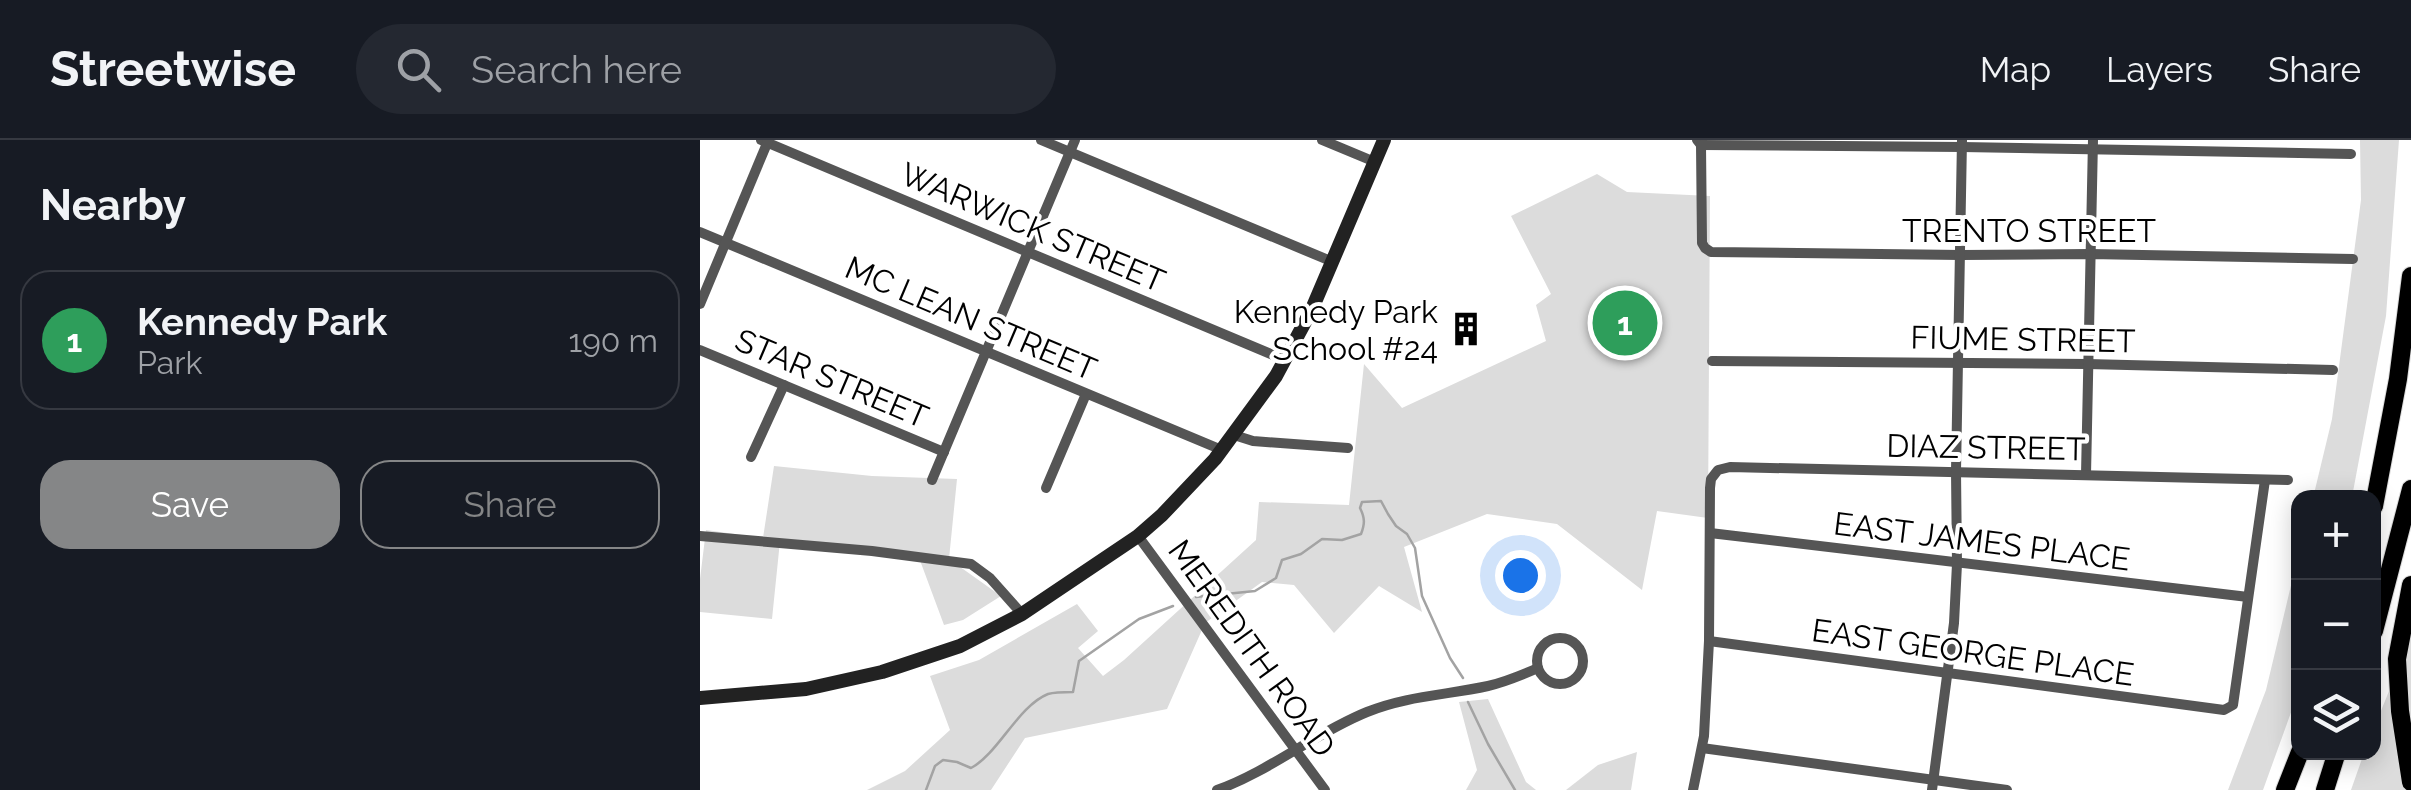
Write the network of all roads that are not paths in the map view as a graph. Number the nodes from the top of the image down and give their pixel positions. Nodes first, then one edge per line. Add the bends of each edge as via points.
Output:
1 (1041, 140) edge
2 (1075, 140) edge
3 (1322, 140) edge
4 (1384, 140) edge
5 (766, 141) edge
6 (1699, 143) edge
7 (1962, 144) edge
8 (2093, 145) edge
9 (1070, 152) junction
10 (2350, 154) dead end
11 (1375, 162) junction
12 (700, 232) edge
13 (726, 243) junction
14 (1028, 252) junction
15 (2090, 254) junction
16 (1961, 256) junction
17 (2353, 259) dead end
18 (1333, 262) junction
19 (2411, 276) edge
20 (700, 304) edge
21 (700, 350) edge
22 (986, 352) junction
23 (1285, 360) junction
24 (1712, 360) dead end
25 (1958, 364) junction
26 (2088, 364) junction
27 (2332, 370) dead end
28 (784, 385) junction
29 (1086, 394) junction
30 (1234, 435) junction
31 (1348, 448) dead end
32 (1222, 450) junction
33 (944, 452) junction
34 (752, 457) dead end
35 (1956, 471) junction
36 (2086, 474) junction
37 (932, 480) dead end
38 (2265, 480) junction
39 (2288, 480) dead end
40 (1046, 488) dead end
41 (2411, 489) edge
42 (2377, 490) edge
43 (1710, 533) junction
44 (700, 536) edge
45 (1138, 536) junction
46 (1957, 564) junction
47 (2411, 584) edge
48 (2248, 597) junction
49 (2381, 604) edge
50 (1022, 614) junction
51 (1709, 641) junction
52 (1538, 668) junction
53 (1948, 674) junction
54 (700, 698) edge
55 (1702, 748) junction
56 (1296, 749) junction
57 (2297, 760) edge
58 (2334, 760) edge
59 (2411, 782) edge
60 (1933, 786) edge
61 (1217, 790) edge
62 (1326, 790) edge
63 (1693, 790) edge
64 (2008, 790) edge
65 (2285, 790) edge
66 (2325, 790) edge

1 - 9 street
2 - 9 street
3 - 11 street
4 - 11 street
5 - 13 street
5 - 14 street, WARWICK STREET
6 - 7 street
6 - 16 street, TRENTO STREET via 1702,244 1711,252
7 - 8 street
7 - 16 street
8 - 10 street
8 - 15 street
9 - 14 street
9 - 18 street
11 - 18 street
12 - 13 street, MC LEAN STREET
13 - 20 street
13 - 22 street, MC LEAN STREET
14 - 22 street
14 - 23 street, WARWICK STREET
15 - 16 street, TRENTO STREET
15 - 17 street, TRENTO STREET
15 - 26 street
16 - 25 street
18 - 23 street
19 - 42 highway
21 - 28 street, STAR STREET
22 - 29 street, MC LEAN STREET
22 - 33 street
23 - 30 street
24 - 25 street, FIUME STREET
25 - 26 street, FIUME STREET
25 - 35 street
26 - 27 street, FIUME STREET
26 - 36 street
28 - 33 street, STAR STREET
28 - 34 street
29 - 32 street, MC LEAN STREET
29 - 40 street
30 - 31 street
30 - 32 street
32 - 45 street
33 - 37 street
35 - 36 street, DIAZ STREET
35 - 43 street, DIAZ STREET via 1718,470 1711,478
35 - 46 street
36 - 38 street, DIAZ STREET
38 - 39 street, DIAZ STREET
38 - 48 street
41 - 49 highway
43 - 46 street, EAST JAMES PLACE
43 - 51 street
44 - 50 street via 970,564
45 - 50 street
45 - 56 street, MEREDITH ROAD
46 - 48 street, EAST JAMES PLACE
46 - 53 street
47 - 59 highway via 2397,659
48 - 53 street, EAST GEORGE PLACE via 2231,708
50 - 54 street via 960,646 882,672 806,689
51 - 53 street, EAST GEORGE PLACE
51 - 55 street
52 - 52 street via 1546,680 1567,683 1579,675 1582,652 1556,638 1539,652
52 - 56 street via 1371,710
53 - 60 street
55 - 60 street
55 - 63 street
56 - 61 street
56 - 62 street, MEREDITH ROAD
57 - 65 highway
58 - 66 highway
60 - 64 street

